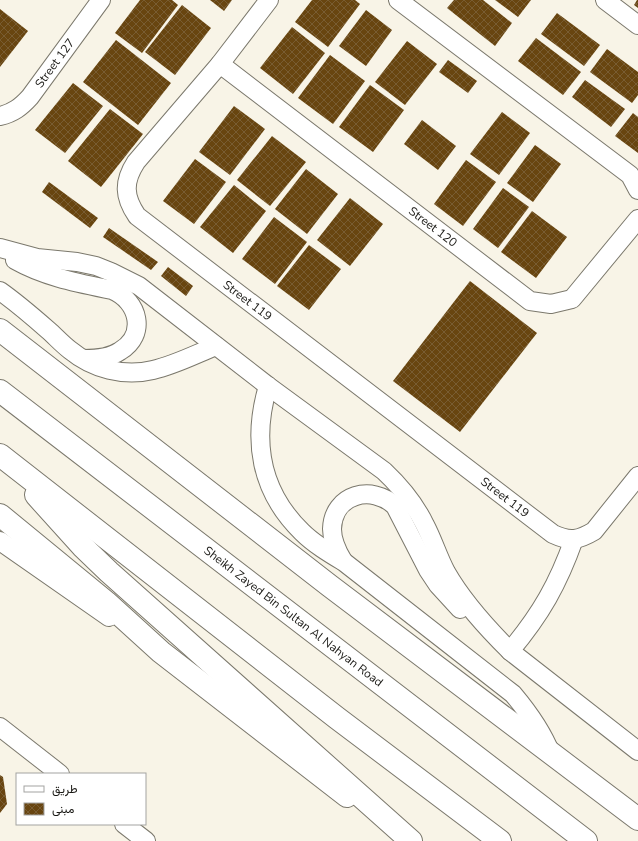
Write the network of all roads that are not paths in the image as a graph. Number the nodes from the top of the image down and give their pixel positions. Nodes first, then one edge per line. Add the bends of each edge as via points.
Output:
1 (101, 0) edge
2 (269, 0) edge
3 (398, 0) edge
4 (605, 0) edge
5 (638, 25) edge
6 (220, 64) junction
7 (0, 116) edge
8 (638, 190) edge
9 (638, 219) edge
10 (0, 248) edge
11 (0, 252) edge
12 (0, 291) edge
13 (0, 330) edge
14 (216, 346) junction
15 (82, 358) junction
16 (268, 386) junction
17 (0, 391) edge
18 (0, 455) edge
19 (638, 476) edge
20 (0, 515) edge
21 (574, 539) junction
22 (0, 541) edge
23 (344, 562) junction
24 (491, 632) junction
25 (510, 651) junction
26 (160, 652) junction
27 (0, 727) edge
28 (638, 752) edge
29 (551, 754) junction
30 (59, 773) edge
31 (618, 804) junction
32 (638, 813) edge
33 (638, 819) edge
34 (125, 825) edge
35 (146, 841) edge
36 (406, 841) edge
37 (412, 841) edge
38 (500, 841) edge
39 (586, 841) edge

1 - 7 street, Street 127 via 30,97 9,114
2 - 6 street, Street 119
3 - 8 street via 630,175
4 - 5 street
6 - 9 street, Street 120 via 530,301 551,304 572,299
6 - 21 street, Street 119 via 130,172 126,184 127,195 137,216 553,534
10 - 14 street via 37,258 77,262 111,272 139,286
11 - 15 street via 39,272 112,290 132,305 137,322 130,343 119,352 102,358
12 - 15 street
13 - 29 main road
14 - 15 street via 166,366 138,373 109,370
14 - 16 street
16 - 23 street via 263,402 259,438 265,473 272,490 290,520 303,533
16 - 24 street via 397,483 418,510 446,572 459,593
17 - 39 main road, Sheikh Zayed Bin Sultan Al Nahyan Road
18 - 37 main road via 82,546 109,572
18 - 38 main road via 337,718
19 - 21 street via 594,531 585,537
20 - 26 main road via 106,602
21 - 25 street via 551,593 527,631
22 - 26 street
23 - 24 street via 333,540 332,529 336,512 348,499 356,495 364,493 381,496 395,506 419,555 438,585 462,611
23 - 29 street via 513,694 531,716
24 - 25 street
25 - 28 street
26 - 36 main road
27 - 30 street
29 - 31 main road
31 - 32 main road
31 - 33 main road
34 - 35 street

